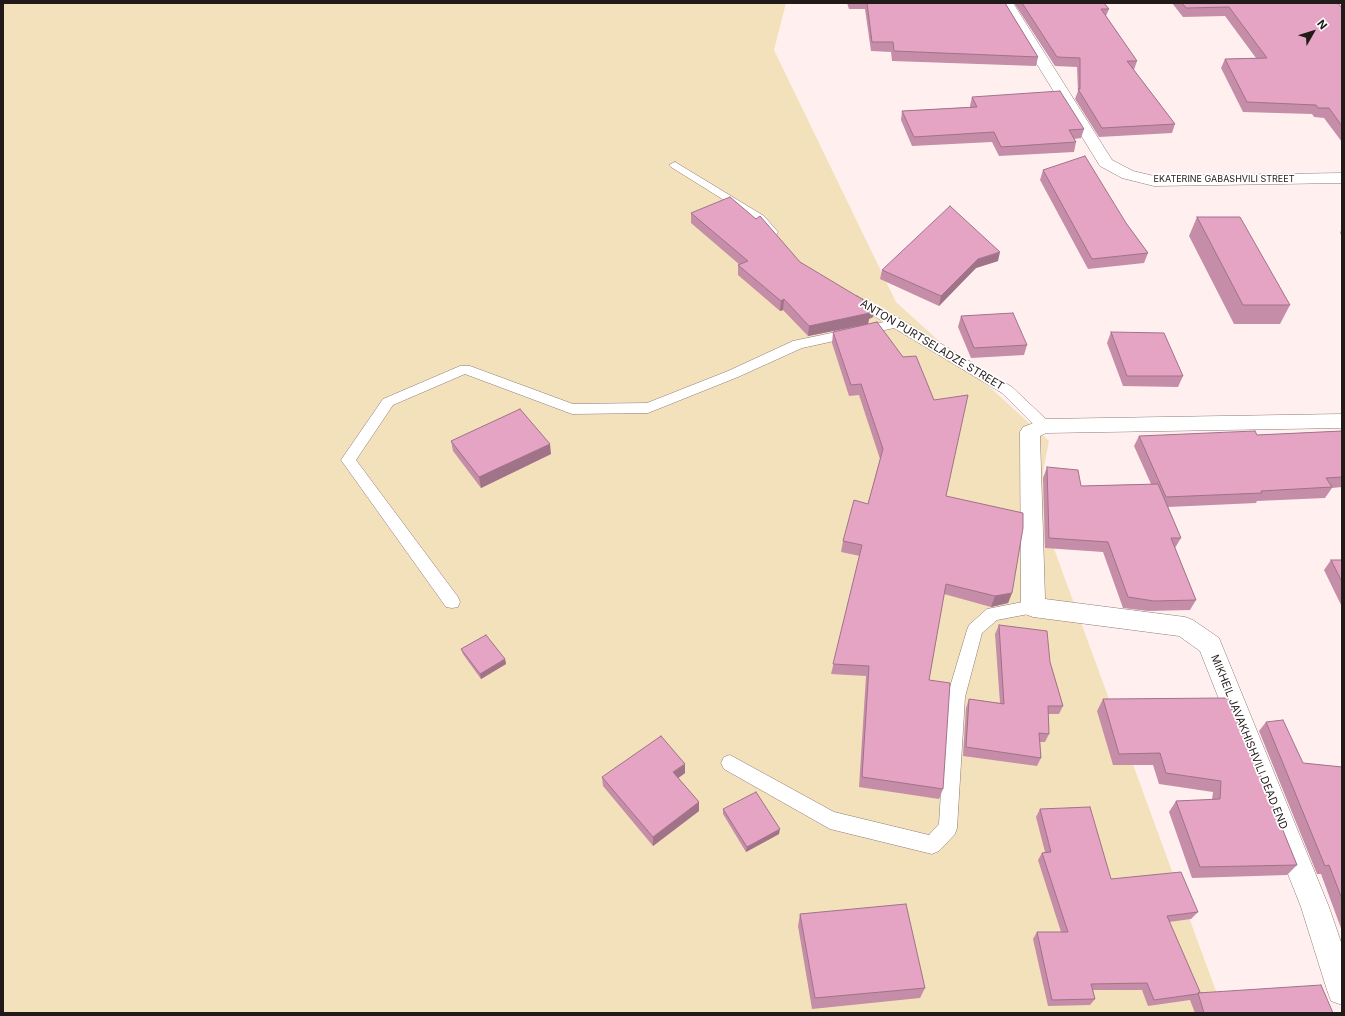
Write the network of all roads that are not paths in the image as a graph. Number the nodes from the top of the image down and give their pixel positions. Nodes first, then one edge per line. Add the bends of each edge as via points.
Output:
1 (1006, 3) edge
2 (674, 165) dead end
3 (1342, 178) edge
4 (780, 240) edge
5 (844, 292) edge
6 (897, 323) junction
7 (1342, 420) edge
8 (1044, 426) junction
9 (452, 602) dead end
10 (1033, 607) junction
11 (730, 763) dead end
12 (1342, 990) edge

1 - 3 street, EKATERINE GABASHVILI STREET via 1106,163 1128,175 1154,181
2 - 4 lane via 760,218
5 - 6 lane, ANTON PURTSELADZE STREET
6 - 8 lane, ANTON PURTSELADZE STREET via 1007,390
6 - 9 lane via 798,344 733,374 648,408 572,409 466,369 388,402 348,460
7 - 8 street
8 - 10 street via 1030,432
10 - 11 lane, MIKHEIL JAVAKHISHVILI DEAD END via 993,614 975,630 956,697 948,828 932,845 830,820
10 - 12 street, MIKHEIL JAVAKHISHVILI DEAD END via 1185,627 1210,645 1315,907

